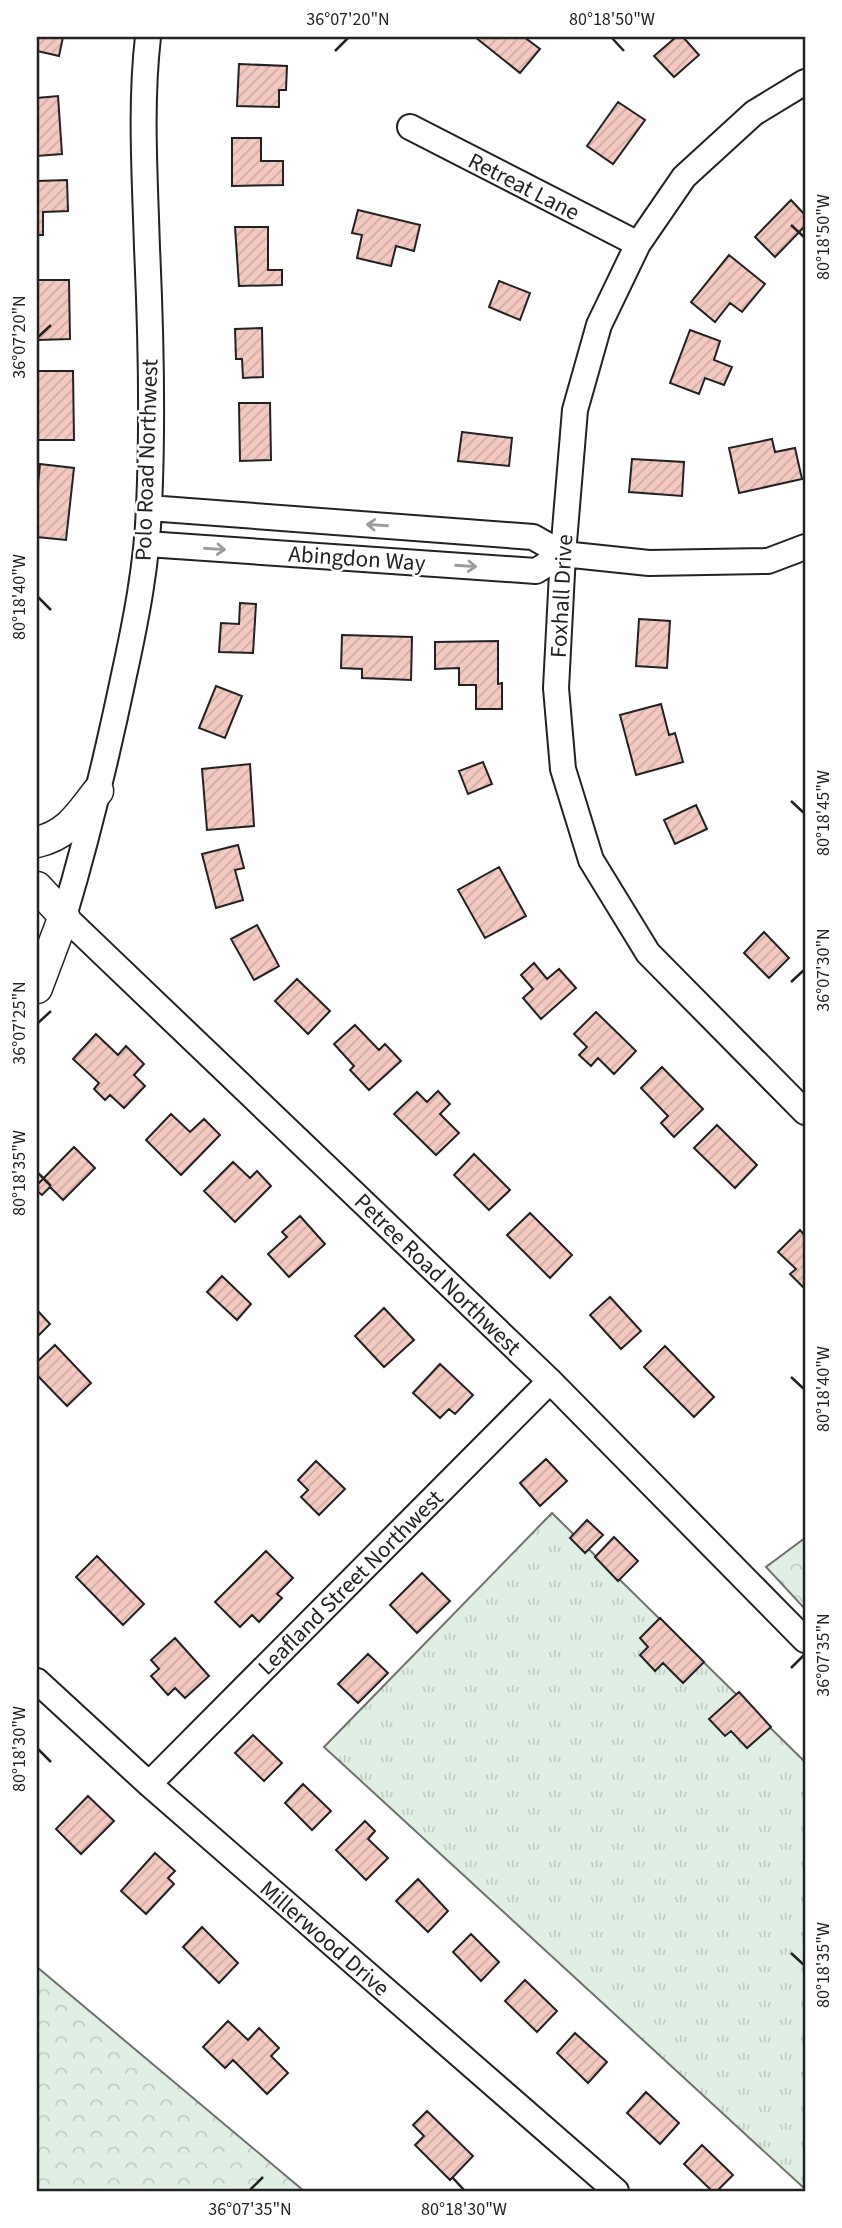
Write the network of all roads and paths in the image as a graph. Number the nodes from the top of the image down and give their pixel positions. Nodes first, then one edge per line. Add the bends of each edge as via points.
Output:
1 (148, 37) edge
2 (805, 82) edge
3 (410, 127) dead end
4 (638, 244) junction
5 (149, 508) junction
6 (147, 544) junction
7 (805, 547) edge
8 (563, 554) junction
9 (98, 791) junction
10 (37, 842) edge
11 (37, 887) edge
12 (64, 916) junction
13 (37, 988) edge
14 (805, 1112) edge
15 (550, 1381) junction
16 (805, 1640) edge
17 (37, 1681) edge
18 (149, 1784) junction
19 (616, 2191) edge

1 - 5 street, Polo Road Northwest via 144,165
2 - 4 street, Foxhall Drive via 754,113 684,177
3 - 4 street, Retreat Lane
4 - 8 street, Foxhall Drive via 599,326 575,410
5 - 6 street, Polo Road Northwest
8 -> 5 street, Abingdon Way via 533,537
6 -> 8 street, Abingdon Way via 536,571
6 - 9 street, Polo Road Northwest via 136,619
7 - 8 street, Abingdon Way via 768,561 649,563
8 - 14 street, Foxhall Drive via 556,688 563,769 591,860 648,953
9 - 10 main road via 68,828
9 - 12 street, Polo Road Northwest
11 - 12 main road
12 - 13 main road
12 - 15 street, Petree Road Northwest
15 - 16 street, Petree Road Northwest
15 - 18 street, Leafland Street Northwest
17 - 18 street, Millerwood Drive
18 - 19 street, Millerwood Drive

